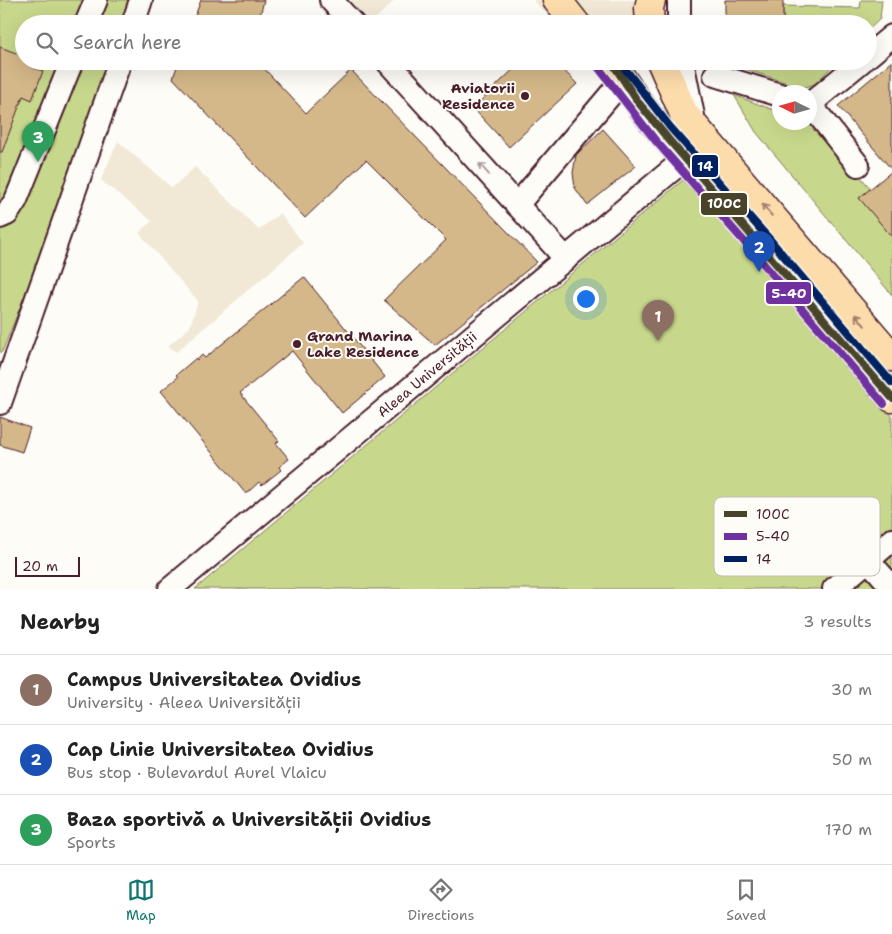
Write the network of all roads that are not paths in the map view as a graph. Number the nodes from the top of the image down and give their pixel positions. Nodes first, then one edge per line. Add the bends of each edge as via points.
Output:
1 (96, 0) edge
2 (141, 0) edge
3 (331, 0) edge
4 (557, 0) edge
5 (575, 0) edge
6 (651, 0) edge
7 (679, 0) edge
8 (90, 15) edge
9 (136, 15) edge
10 (345, 15) edge
11 (569, 15) edge
12 (584, 15) edge
13 (649, 15) edge
14 (679, 15) edge
15 (892, 36) edge
16 (877, 48) edge
17 (68, 70) edge
18 (117, 70) edge
19 (395, 70) edge
20 (612, 70) edge
21 (615, 70) edge
22 (665, 70) edge
23 (684, 70) edge
24 (851, 70) edge
25 (715, 75) dead end
26 (772, 93) edge
27 (817, 98) edge
28 (817, 113) edge
29 (695, 127) junction
30 (685, 159) junction
31 (858, 165) dead end
32 (517, 205) junction
33 (0, 217) edge
34 (566, 259) junction
35 (892, 357) edge
36 (7, 367) edge
37 (892, 398) edge
38 (0, 403) edge
39 (892, 540) edge
40 (880, 550) edge
41 (880, 574) edge
42 (849, 576) edge
43 (892, 587) edge
44 (170, 589) edge
45 (834, 589) edge

1 - 8 street
2 - 9 street
3 - 10 street
4 - 11 main road
5 - 12 main road
6 - 13 main road
7 - 14 street
15 - 16 street
17 - 33 street via 16,200 7,214
18 - 36 street
32 -> 19 street
20 - 32 street
21 - 30 main road
22 - 29 main road via 684,114
23 - 29 street
24 - 27 street
25 - 26 street
28 - 31 street
35 -> 29 main road
30 - 34 street, Aleea Universității
30 - 37 main road
32 - 34 street
34 - 44 street, Aleea Universității
36 - 38 street
39 - 40 street
41 - 43 street
42 - 45 street

